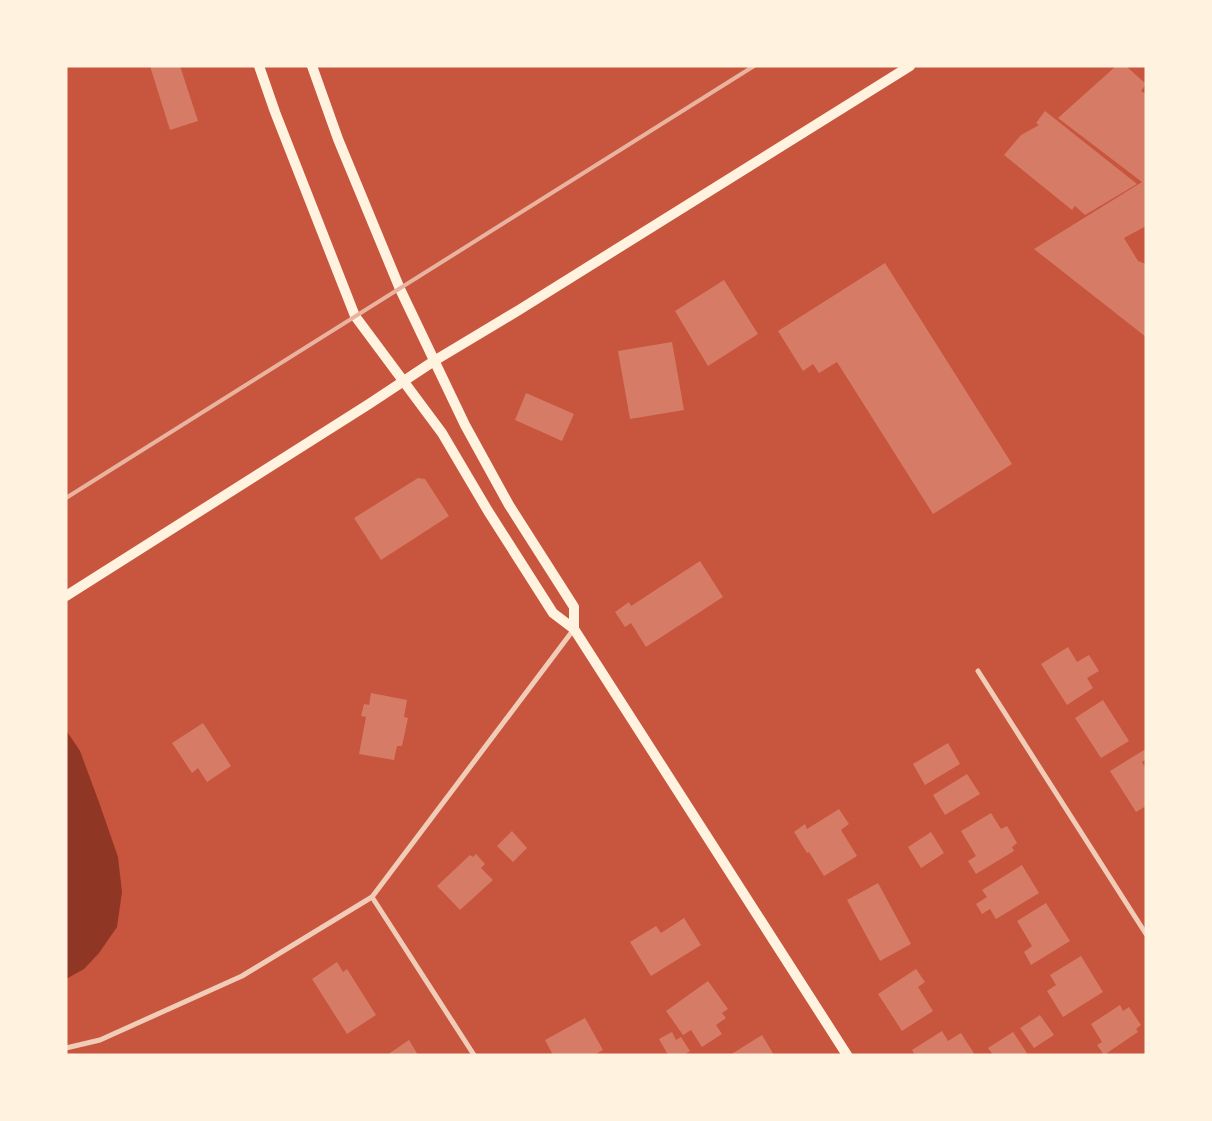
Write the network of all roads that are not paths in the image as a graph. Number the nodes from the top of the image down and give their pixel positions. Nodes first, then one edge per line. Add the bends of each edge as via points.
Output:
1 (260, 66) edge
2 (312, 66) edge
3 (910, 66) edge
4 (434, 361) junction
5 (404, 381) junction
6 (66, 596) edge
7 (574, 629) junction
8 (978, 671) dead end
9 (372, 897) junction
10 (1146, 934) edge
11 (66, 1048) edge
12 (474, 1055) edge
13 (847, 1055) edge

1 - 5 main road via 355,316
2 - 4 main road via 338,139 400,289
3 - 4 main road
4 - 5 main road
4 - 7 main road via 509,505 574,607
5 - 6 main road
5 - 7 main road via 442,433 553,613
7 - 9 street
7 - 13 main road
8 - 10 street
9 - 11 street via 242,976 100,1040
9 - 12 street

